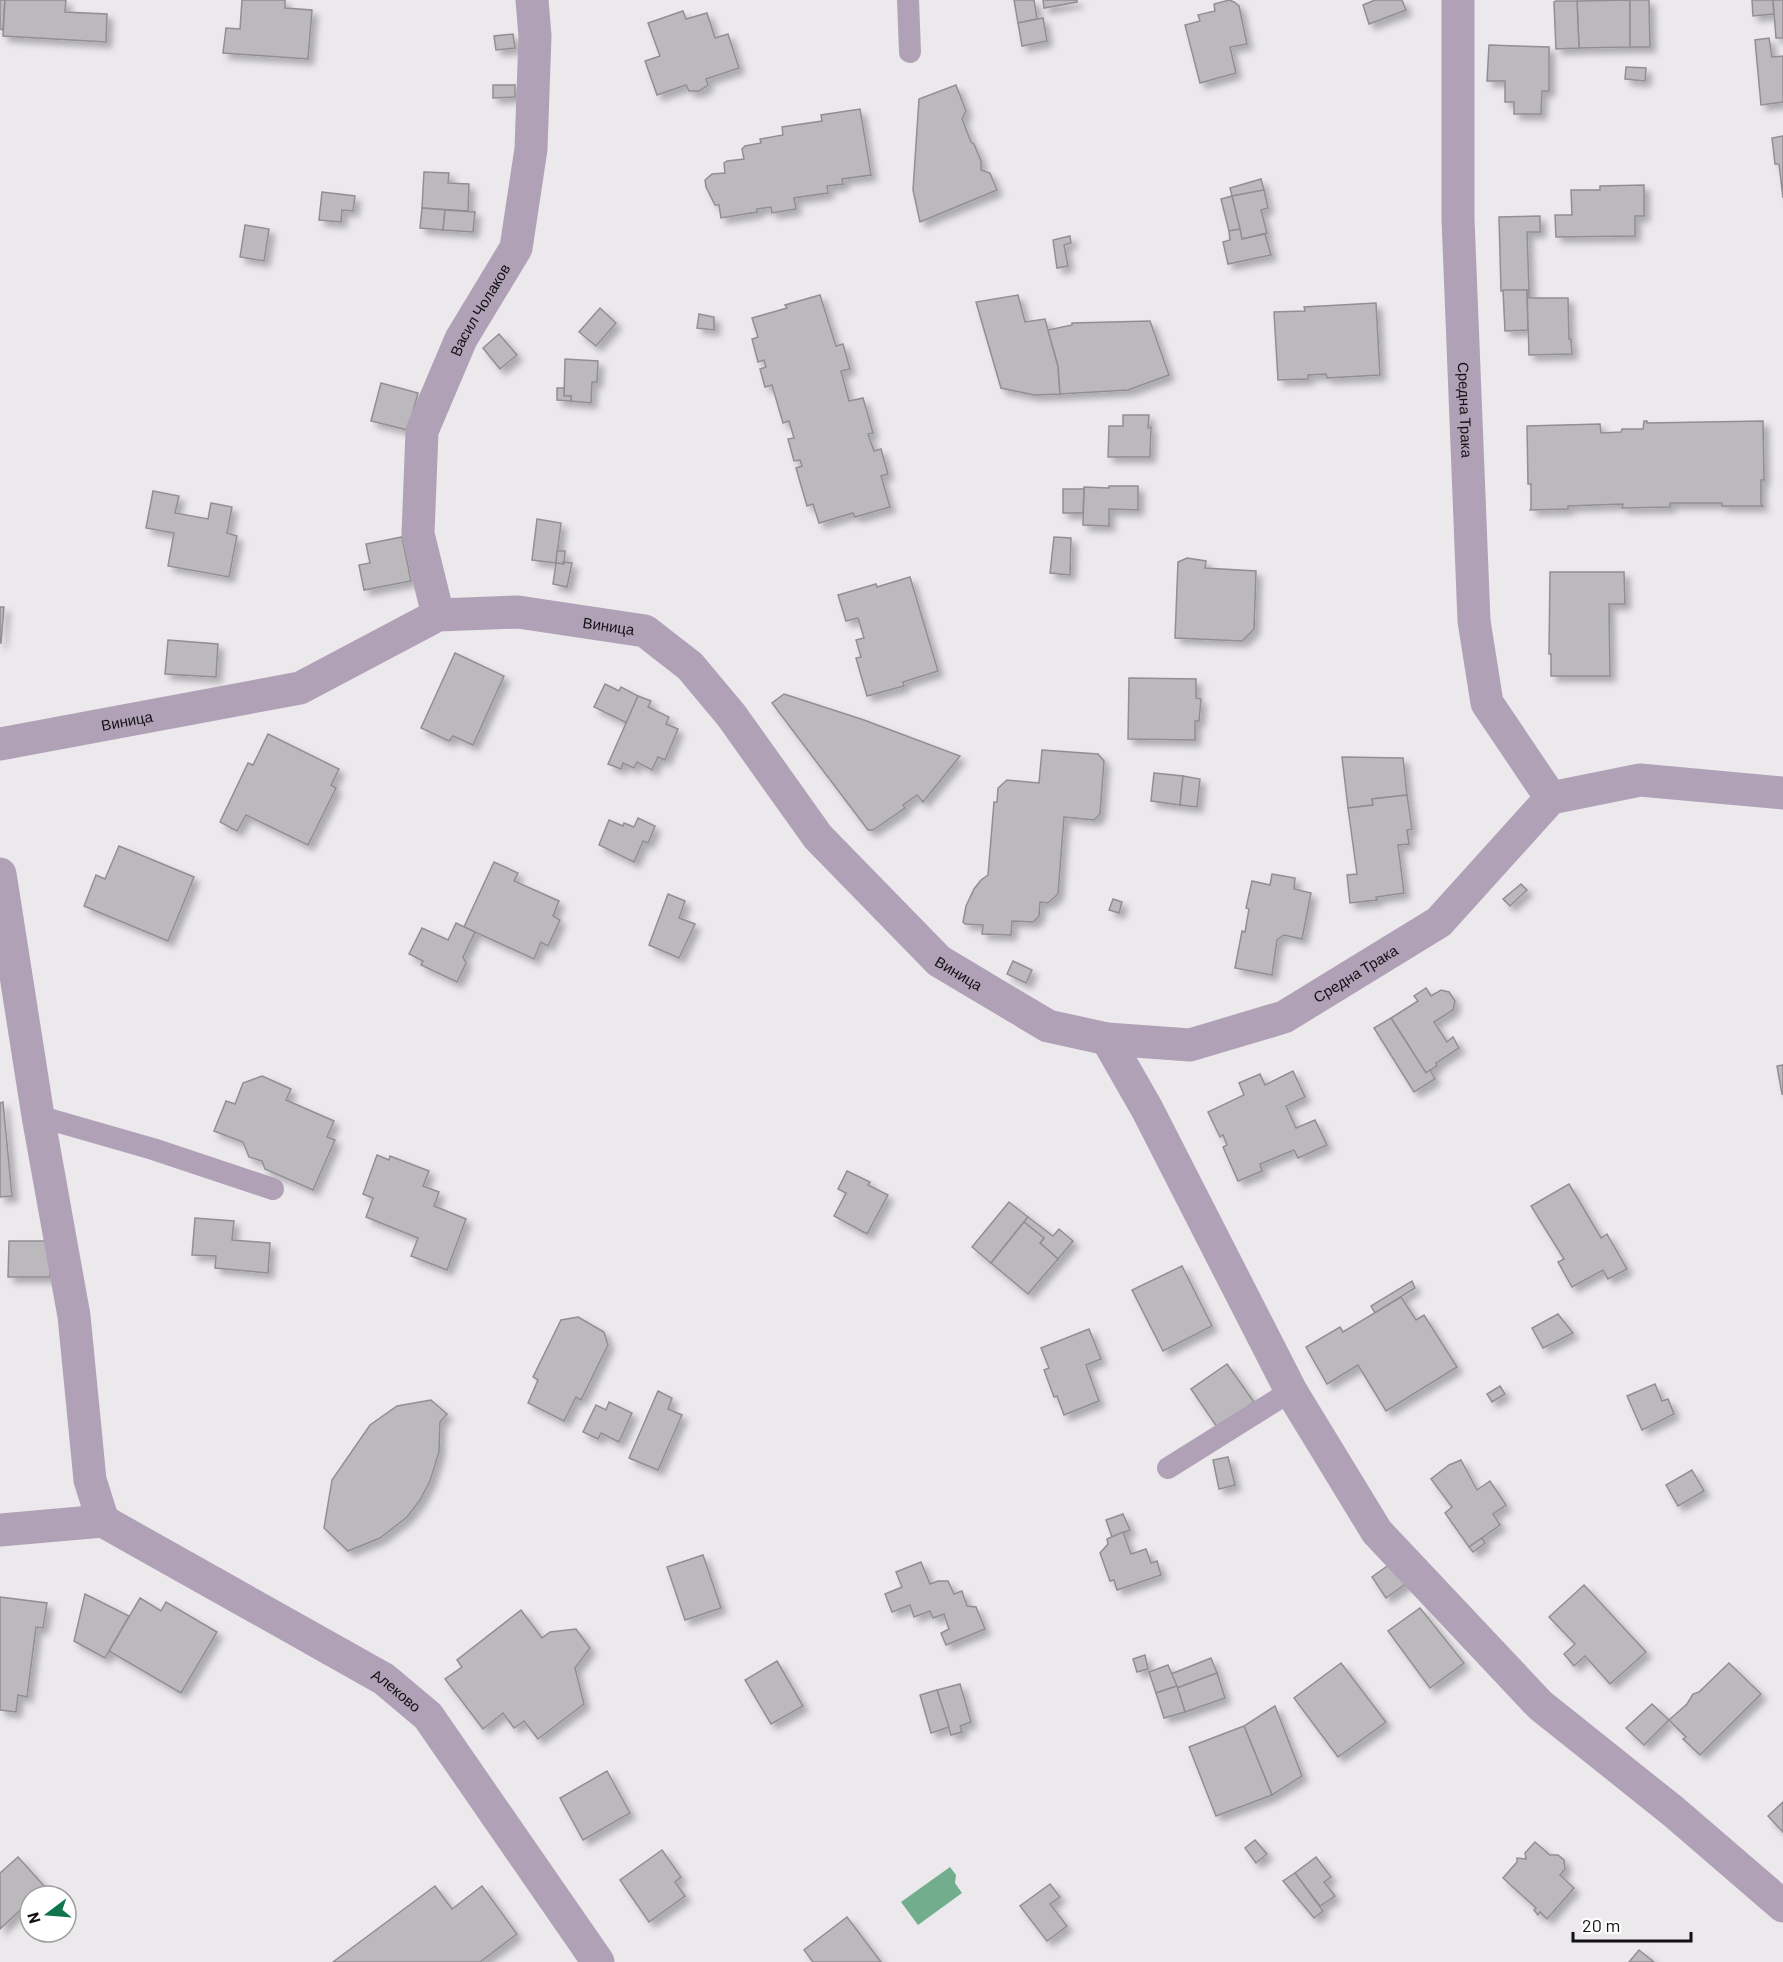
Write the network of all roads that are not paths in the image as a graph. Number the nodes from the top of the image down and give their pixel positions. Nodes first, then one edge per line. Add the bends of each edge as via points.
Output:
1 (532, 0) edge
2 (908, 0) edge
3 (1458, 0) edge
4 (910, 51) dead end
5 (438, 615) junction
6 (0, 744) edge
7 (1783, 793) edge
8 (1551, 798) junction
9 (0, 874) edge
10 (1107, 1039) junction
11 (38, 1116) junction
12 (273, 1189) dead end
13 (1291, 1391) junction
14 (1168, 1468) dead end
15 (103, 1521) junction
16 (0, 1530) edge
17 (1783, 1906) edge
18 (598, 1962) edge

1 - 5 street, Васил Чолаков via 535,36 531,149 516,248 460,339 422,431 418,534
2 - 4 lane
3 - 8 street, Средна Трака via 1458,219 1474,621 1487,703
5 - 6 street, Виница via 300,688
5 - 10 street, Виница via 518,612 645,631 690,666 731,715 818,837 939,962 1048,1026
7 - 8 street via 1640,780
8 - 10 street, Средна Трака via 1439,922 1284,1017 1190,1045
9 - 11 street
10 - 13 street via 1147,1109
11 - 12 lane
11 - 15 street via 74,1316 90,1480
13 - 14 lane
13 - 17 street via 1377,1532 1540,1705
15 - 16 street
15 - 18 street, Алеково via 384,1679 428,1716

